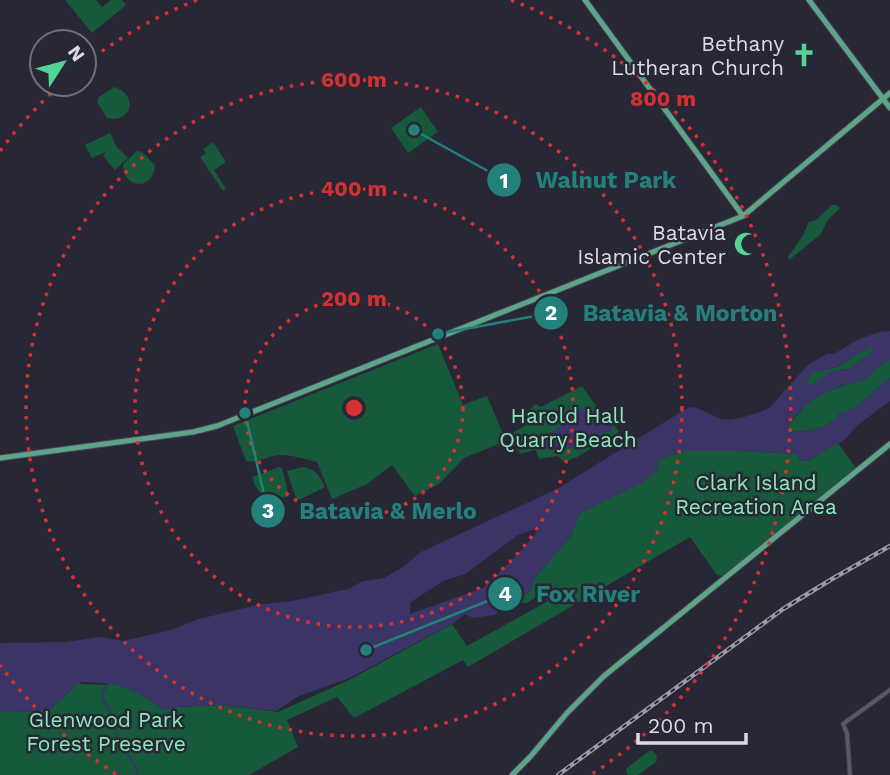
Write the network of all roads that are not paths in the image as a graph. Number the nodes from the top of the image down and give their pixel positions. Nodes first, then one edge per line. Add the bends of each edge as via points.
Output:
1 (585, 0) edge
2 (809, 0) edge
3 (890, 93) edge
4 (883, 99) junction
5 (890, 108) edge
6 (743, 216) junction
7 (890, 444) edge
8 (0, 458) edge
9 (890, 690) edge
10 (512, 775) edge
11 (850, 775) edge

1 - 6 main road
2 - 4 main road
3 - 4 main road
4 - 5 main road
4 - 6 main road
6 - 8 main road via 217,426
7 - 10 main road via 597,682
9 - 11 street via 843,724

